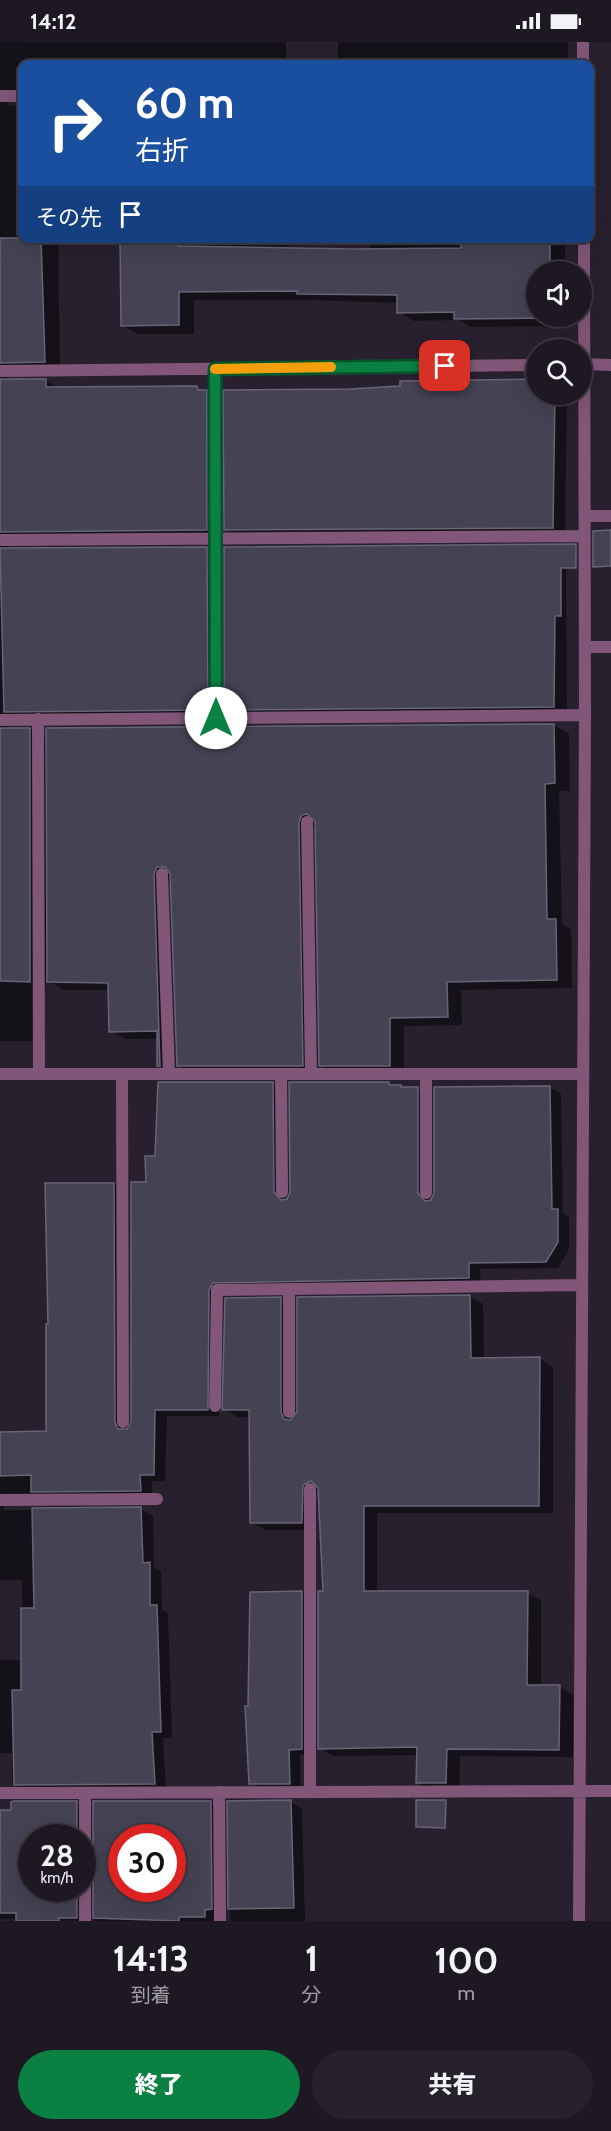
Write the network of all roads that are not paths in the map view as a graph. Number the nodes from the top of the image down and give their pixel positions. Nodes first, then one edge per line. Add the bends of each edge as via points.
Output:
1 (582, 42) edge
2 (583, 60) edge
3 (0, 96) edge
4 (18, 96) edge
5 (584, 243) edge
6 (583, 339) edge
7 (592, 364) edge
8 (611, 364) edge
9 (526, 365) edge
10 (215, 369) junction
11 (0, 371) edge
12 (584, 405) edge
13 (585, 516) junction
14 (611, 516) edge
15 (585, 536) junction
16 (216, 539) junction
17 (0, 540) edge
18 (585, 647) junction
19 (611, 647) edge
20 (585, 715) junction
21 (216, 718) junction
22 (38, 719) junction
23 (0, 720) edge
24 (307, 822) dead end
25 (162, 874) dead end
26 (0, 1074) edge
27 (39, 1074) junction
28 (122, 1074) junction
29 (169, 1074) junction
30 (281, 1074) junction
31 (311, 1074) junction
32 (426, 1074) junction
33 (583, 1074) junction
34 (282, 1192) dead end
35 (426, 1193) dead end
36 (582, 1286) junction
37 (289, 1289) junction
38 (215, 1406) dead end
39 (289, 1412) dead end
40 (123, 1422) dead end
41 (310, 1489) dead end
42 (157, 1499) dead end
43 (0, 1500) edge
44 (578, 1791) junction
45 (611, 1791) edge
46 (219, 1792) junction
47 (310, 1792) junction
48 (0, 1793) edge
49 (85, 1793) junction
50 (85, 1921) edge
51 (220, 1921) edge
52 (579, 1921) edge

1 - 2 street
3 - 4 street
5 - 6 street
7 - 8 street
9 - 10 street
10 - 11 street
10 - 16 street
12 - 13 street
13 - 14 street
13 - 15 street
15 - 16 street
15 - 18 street
16 - 17 street
16 - 21 street
18 - 19 street
18 - 20 street
20 - 21 street
20 - 33 street
21 - 22 street
22 - 23 street
22 - 27 street
24 - 31 street
25 - 29 street
26 - 27 street
27 - 28 street
28 - 29 street
28 - 40 street
29 - 30 street
30 - 31 street
30 - 34 street
31 - 32 street
32 - 33 street
32 - 35 street
33 - 36 street
36 - 37 street
36 - 44 street
37 - 38 street via 217,1290
37 - 39 street
41 - 47 street
42 - 43 street
44 - 45 street
44 - 47 street
44 - 52 street
46 - 47 street
46 - 49 street
46 - 51 street
48 - 49 street
49 - 50 street

